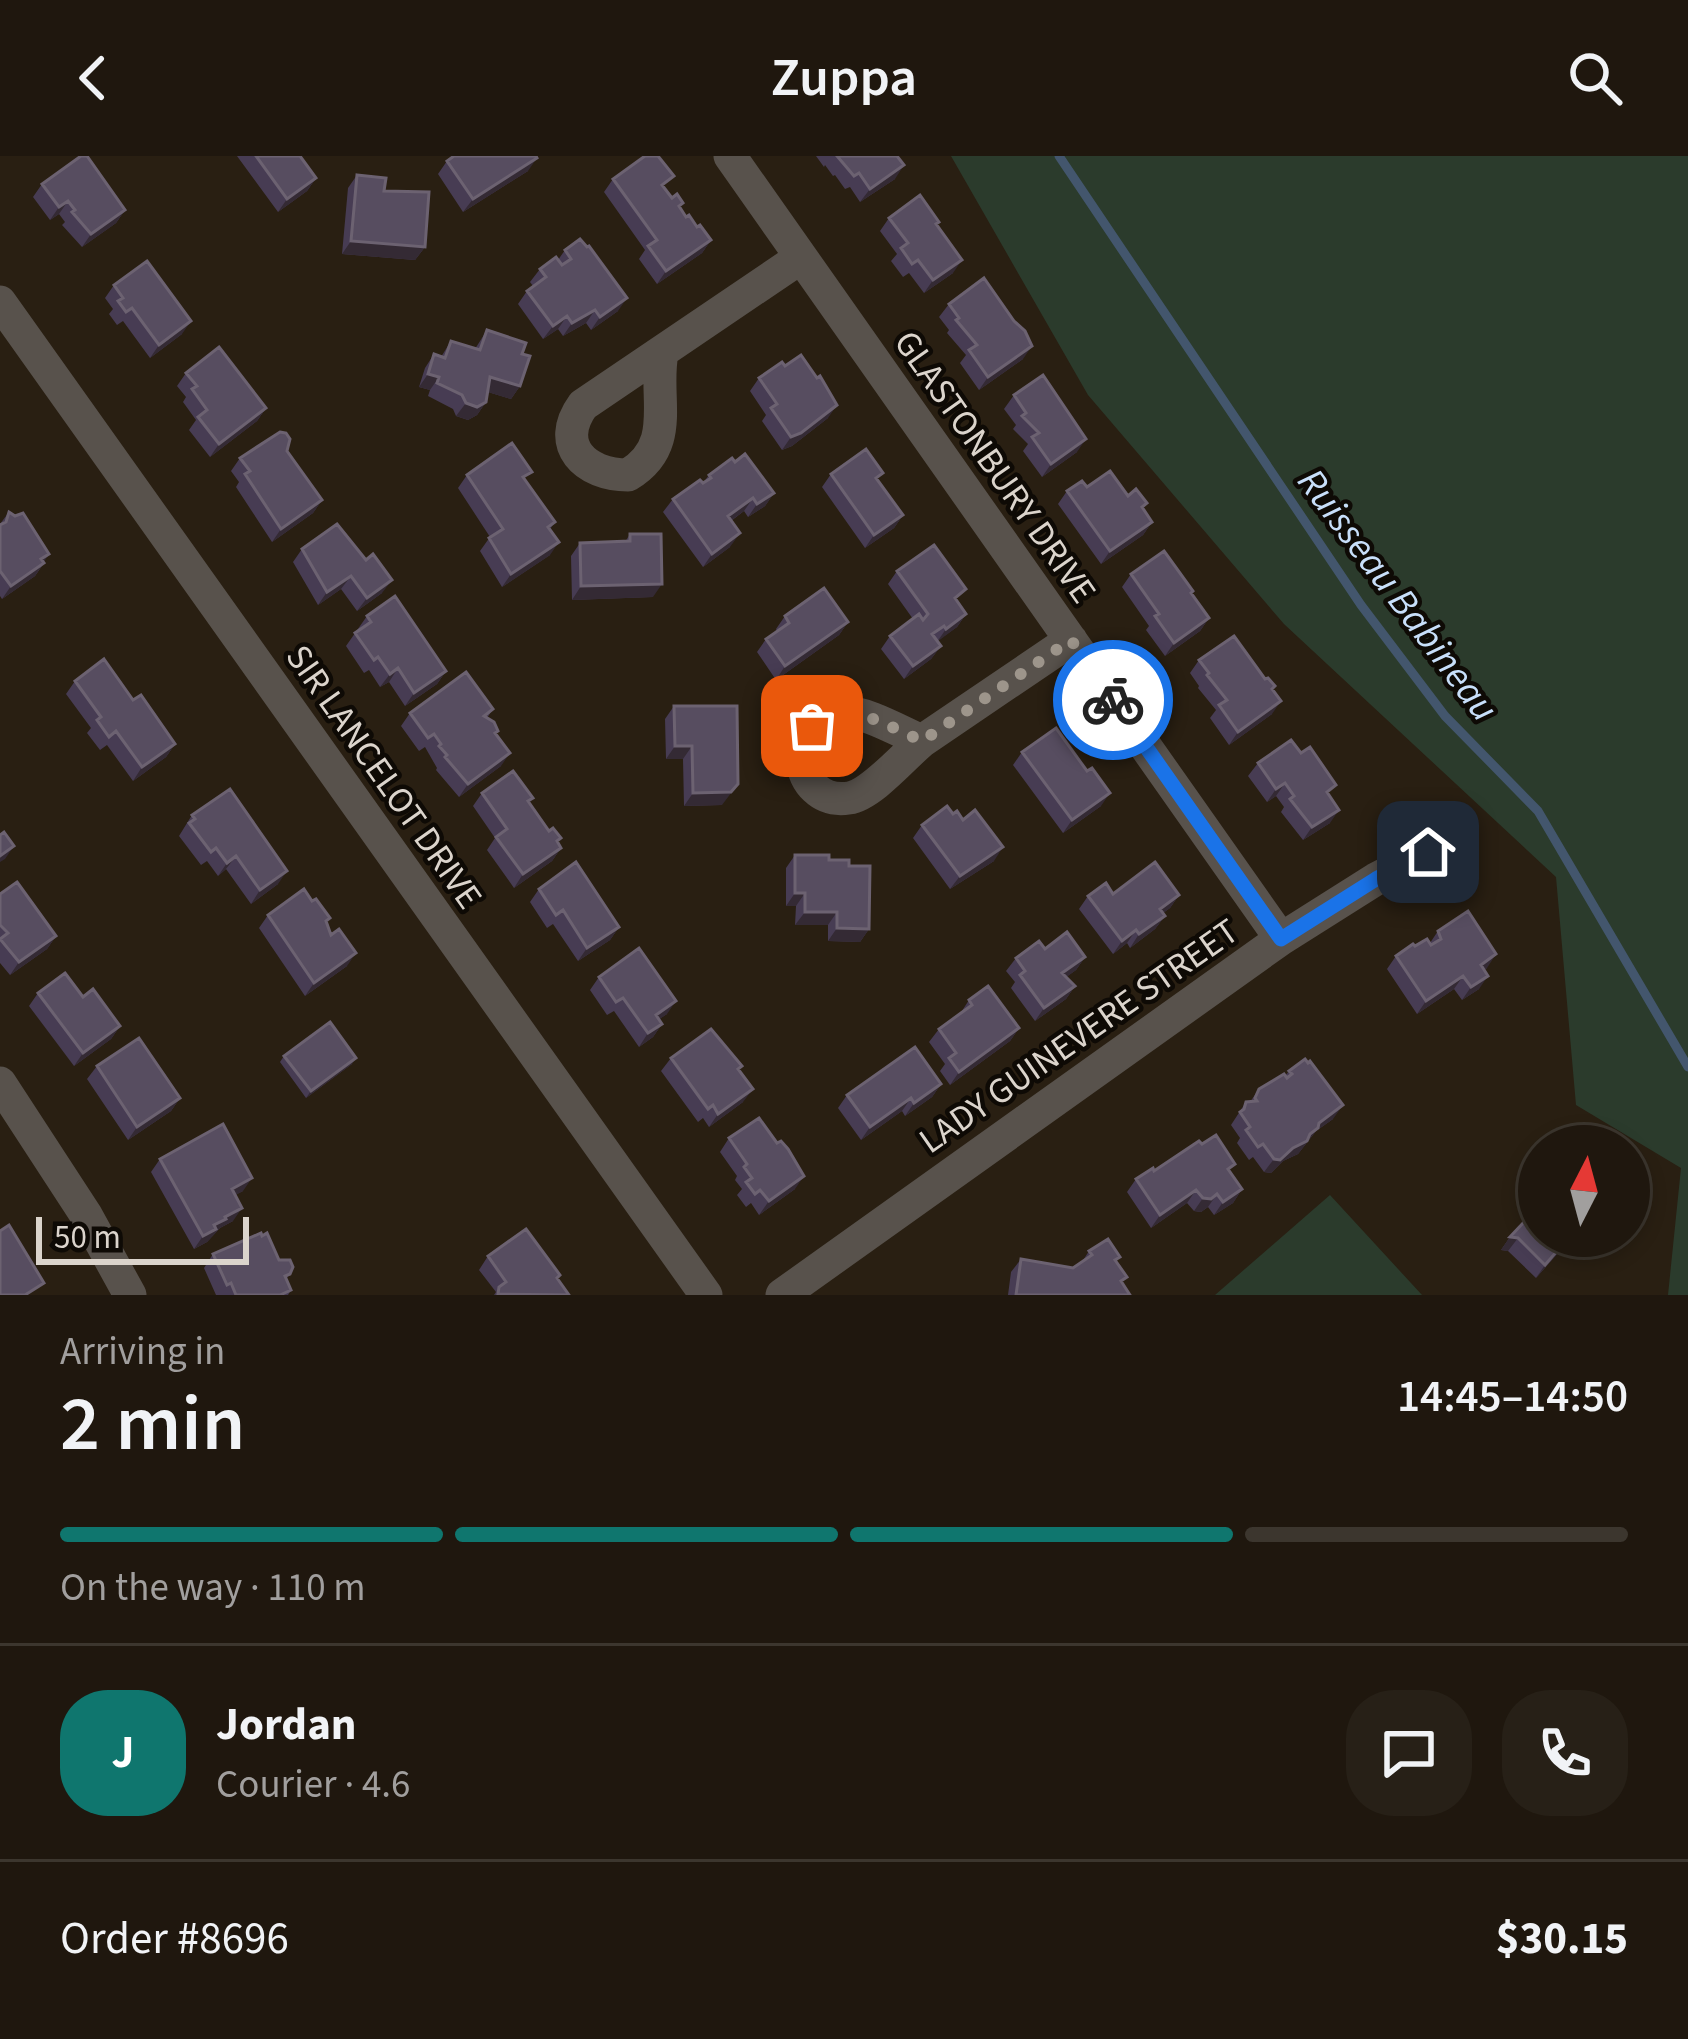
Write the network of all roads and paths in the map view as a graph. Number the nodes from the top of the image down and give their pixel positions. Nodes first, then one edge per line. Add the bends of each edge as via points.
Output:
1 (730, 156) edge
2 (800, 258) junction
3 (0, 302) edge
4 (662, 352) dead end
5 (1071, 640) junction
6 (922, 741) dead end
7 (1428, 852) dead end
8 (1281, 939) junction
9 (0, 1083) edge
10 (130, 1295) edge
11 (706, 1295) edge
12 (782, 1295) edge

1 - 2 street, GLASTONBURY DRIVE
2 - 4 street
2 - 5 street, GLASTONBURY DRIVE
3 - 11 street, SIR LANCELOT DRIVE
5 - 6 street
5 - 8 street, GLASTONBURY DRIVE
7 - 8 street, LADY GUINEVERE STREET
8 - 12 street, LADY GUINEVERE STREET
9 - 10 street

